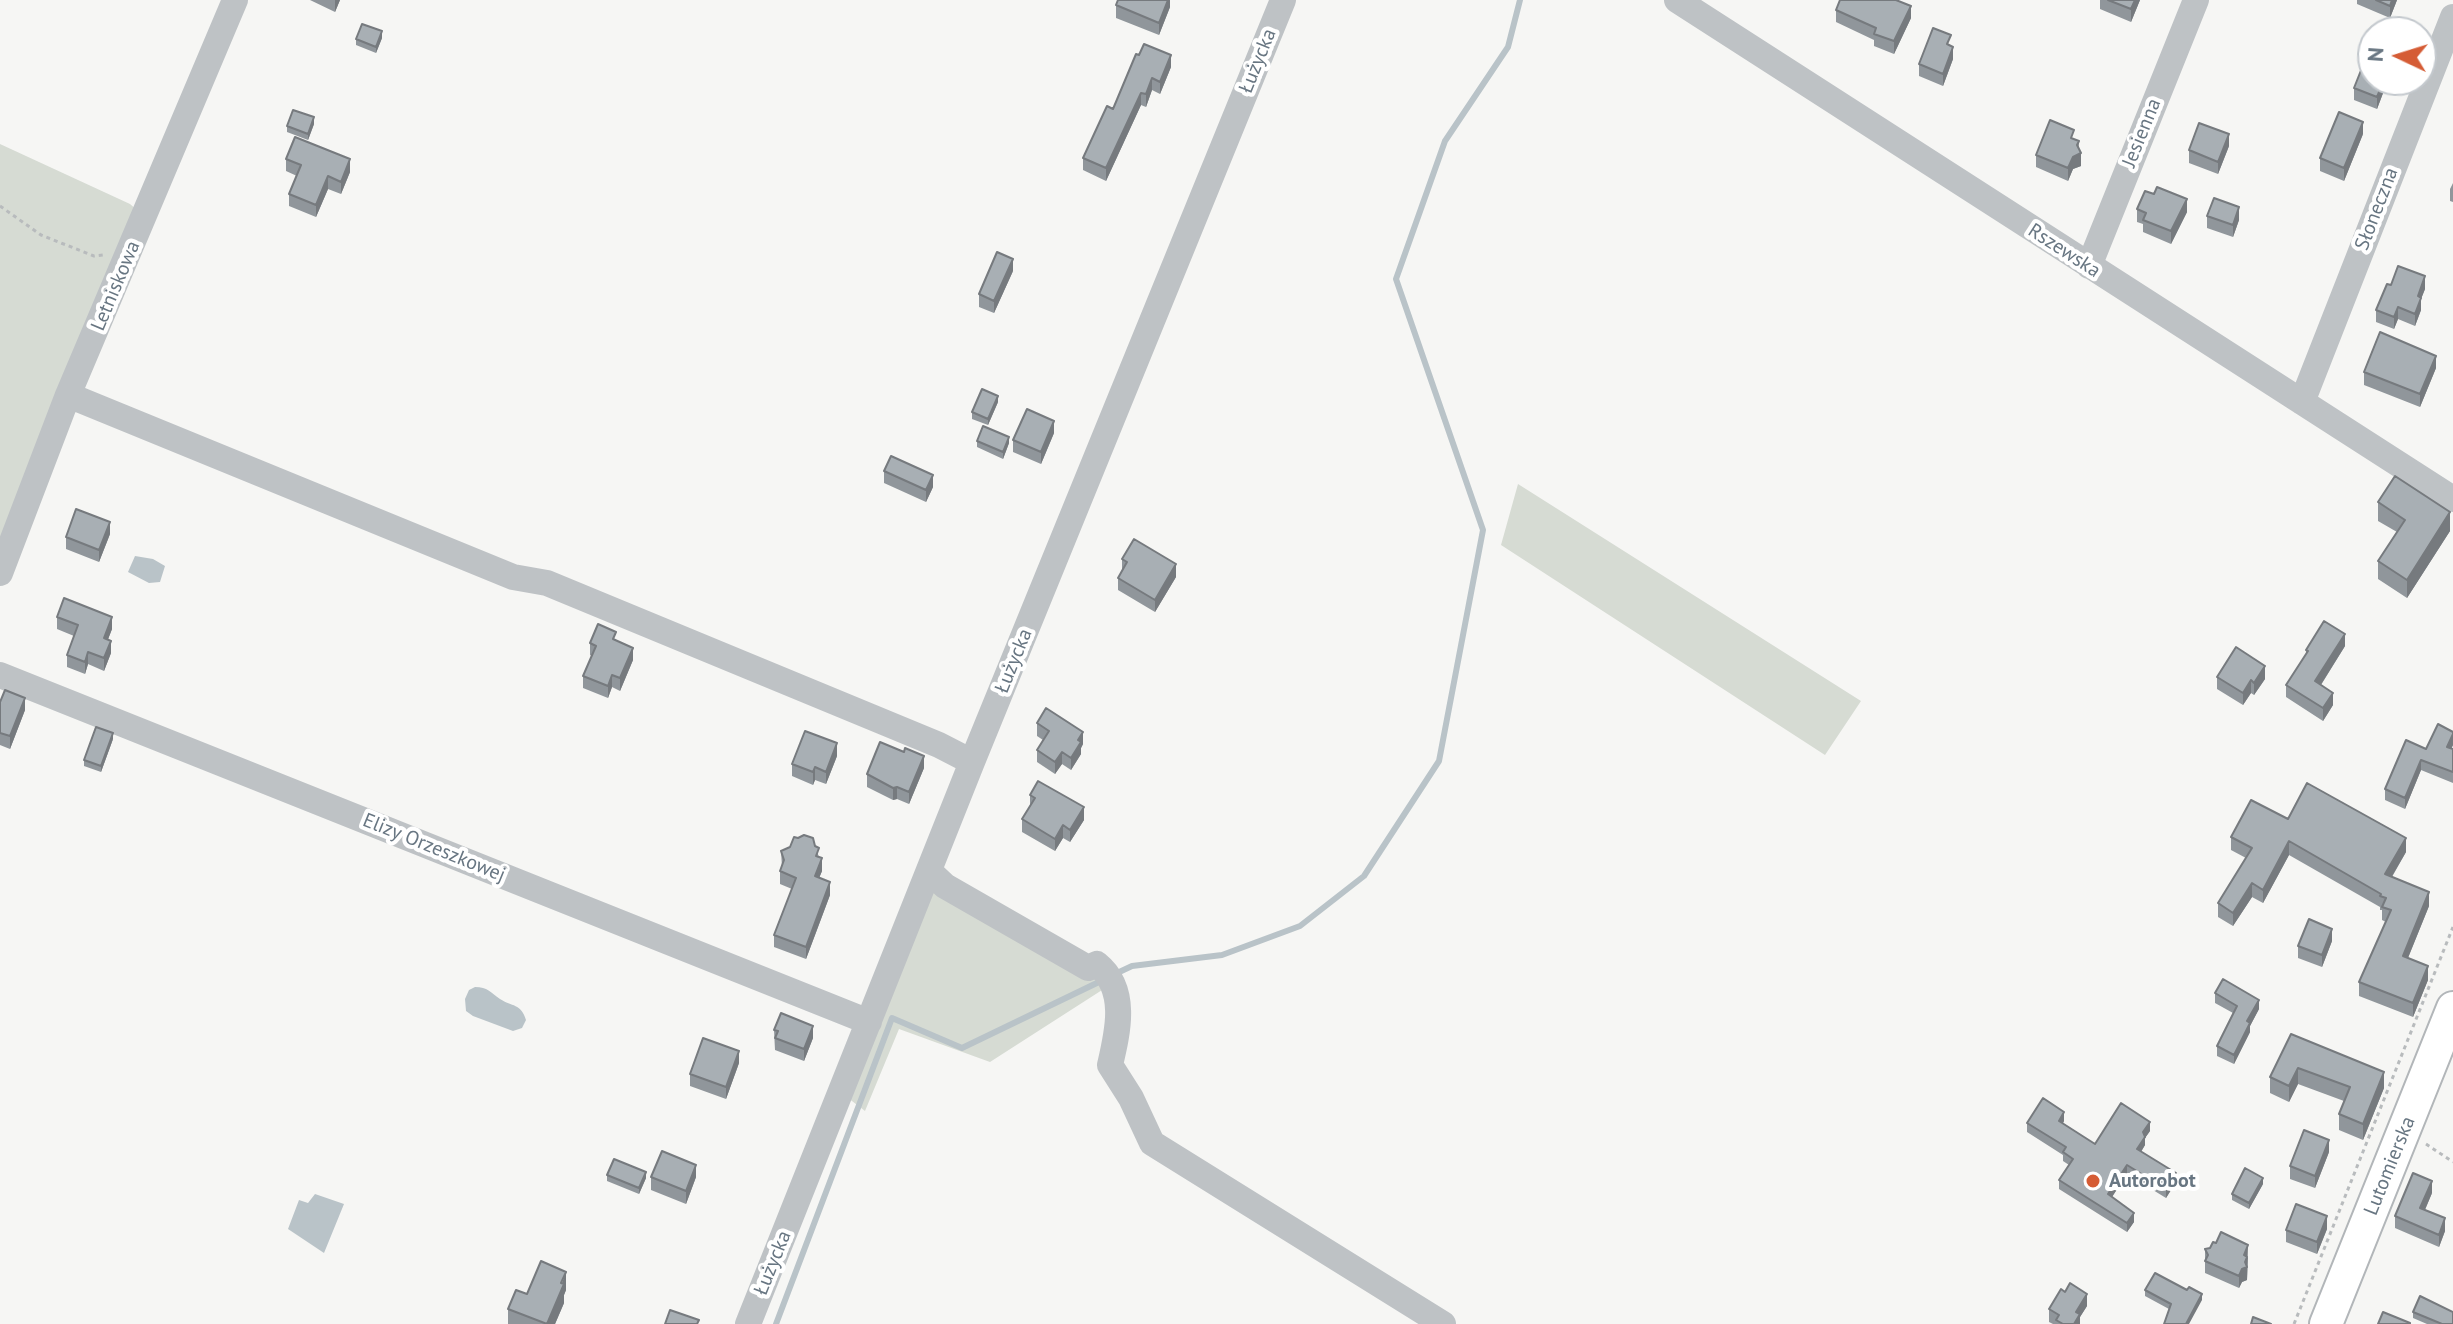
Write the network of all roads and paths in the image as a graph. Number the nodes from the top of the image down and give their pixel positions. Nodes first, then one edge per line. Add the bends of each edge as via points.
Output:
1 (235, 0) edge
2 (1283, 0) edge
3 (1677, 0) edge
4 (2196, 0) edge
5 (2453, 17) edge
6 (0, 206) edge
7 (130, 254) junction
8 (2089, 266) junction
9 (68, 395) junction
10 (2302, 402) junction
11 (2453, 499) edge
12 (0, 573) edge
13 (0, 675) edge
14 (972, 762) junction
15 (929, 871) junction
16 (2453, 927) edge
17 (2453, 1008) edge
18 (869, 1022) junction
19 (2404, 1130) junction
20 (2453, 1162) edge
21 (748, 1324) edge
22 (1443, 1324) edge
23 (2294, 1324) edge
24 (2326, 1324) edge

1 - 7 street, Letniskowa
2 - 14 street, Łużycka
3 - 8 street, Rszewska
4 - 8 street, Jesienna
5 - 10 street, Słoneczna
6 - 7 path via 41,235 94,256
7 - 9 street, Letniskowa
8 - 10 street, Rszewska
9 - 12 street, Letniskowa
9 - 14 street via 513,577 547,583
10 - 11 street, Rszewska
13 - 18 street, Elizy Orzeszkowej
14 - 15 street, Łużycka
15 - 18 street, Łużycka
15 - 22 street via 945,886 1077,962 1088,968 1097,964 1107,972 1119,1004 1110,1065 1152,1143
16 - 23 path
17 - 19 main road, Lutomierska
18 - 21 street, Łużycka
19 - 20 path
19 - 24 main road, Lutomierska

